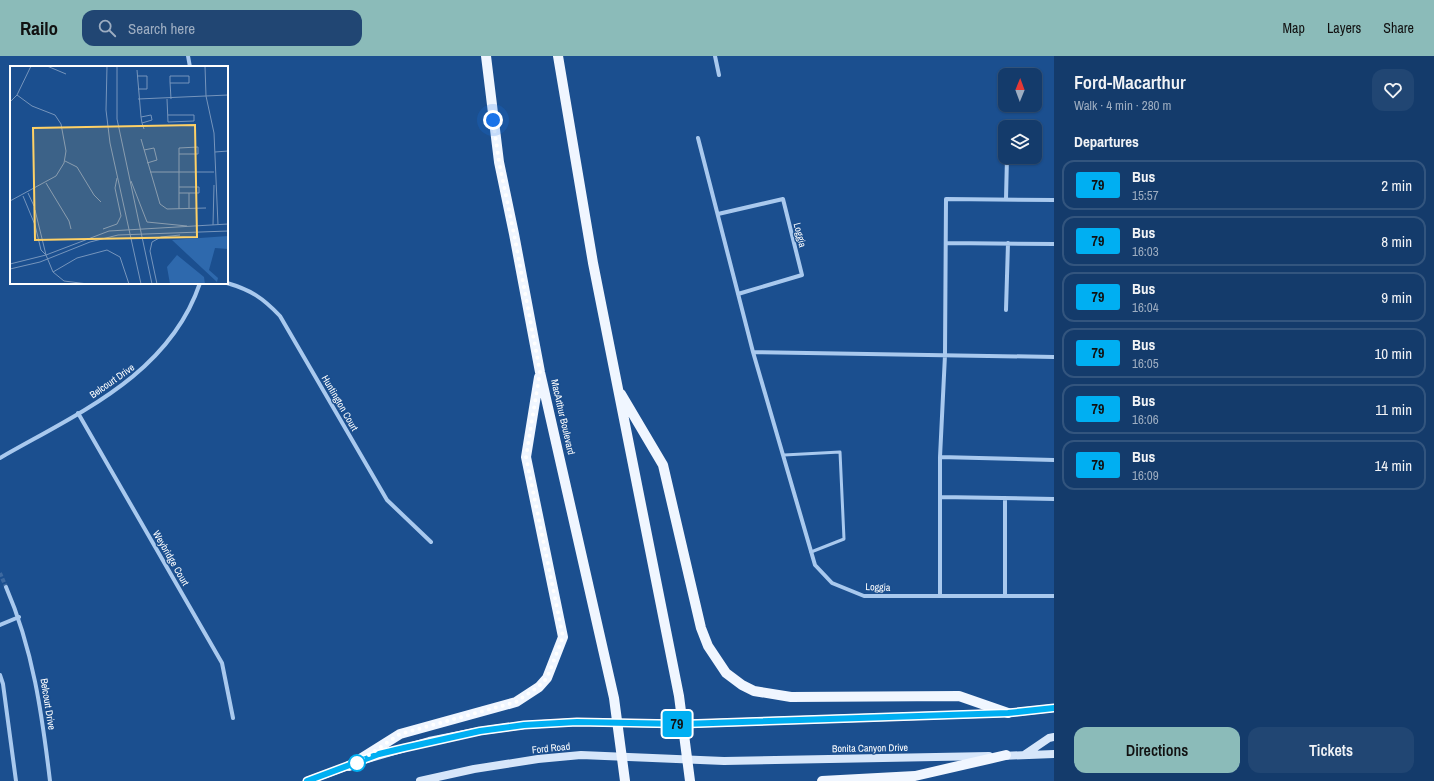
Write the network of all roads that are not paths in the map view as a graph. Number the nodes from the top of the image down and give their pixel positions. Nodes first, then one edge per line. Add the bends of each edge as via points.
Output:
1 (188, 56) edge
2 (486, 56) edge
3 (558, 56) edge
4 (715, 56) edge
5 (190, 66) edge
6 (719, 75) dead end
7 (698, 138) dead end
8 (1007, 164) edge
9 (1006, 200) junction
10 (1054, 200) edge
11 (718, 214) junction
12 (946, 243) junction
13 (1008, 243) junction
14 (1054, 244) edge
15 (228, 283) edge
16 (200, 284) edge
17 (738, 294) junction
18 (1006, 310) dead end
19 (753, 352) junction
20 (945, 355) junction
21 (1054, 357) edge
22 (540, 372) junction
23 (617, 386) junction
24 (78, 413) junction
25 (784, 455) junction
26 (940, 457) junction
27 (0, 458) edge
28 (1054, 460) edge
29 (940, 497) junction
30 (1005, 498) junction
31 (1054, 499) edge
32 (431, 542) dead end
33 (810, 552) junction
34 (6, 587) tunnel mouth
35 (940, 596) junction
36 (1005, 596) junction
37 (1054, 596) edge
38 (19, 617) junction
39 (0, 625) edge
40 (0, 675) edge
41 (1054, 708) edge
42 (1008, 713) junction
43 (233, 718) dead end
44 (618, 723) junction
45 (683, 724) junction
46 (1054, 737) edge
47 (1054, 754) edge
48 (1006, 755) junction
49 (1023, 755) junction
50 (622, 756) junction
51 (687, 759) junction
52 (349, 766) junction
53 (16, 781) edge
54 (50, 781) edge
55 (307, 781) edge
56 (420, 781) edge
57 (625, 781) edge
58 (690, 781) edge
59 (822, 781) edge

1 - 5 street
2 - 22 main road, MacArthur Boulevard via 499,162
3 - 23 main road
4 - 6 street
7 - 11 street, Loggia
8 - 9 street
9 - 10 street
9 - 12 street via 946,199
11 - 17 street, Loggia
11 - 17 street, Loggia via 783,199 802,275
12 - 13 street
12 - 20 street
13 - 14 street
13 - 18 street
15 - 32 street, Huntington Court via 246,289 265,300 280,316 387,500
16 - 24 street, Belcourt Drive via 182,321 165,346 149,363 120,388
17 - 19 street, Loggia
19 - 20 street
19 - 25 street, Loggia
20 - 21 street
20 - 26 street
22 - 44 main road, MacArthur Boulevard
22 - 52 main road via 526,457 563,637 547,678 516,702 400,734
23 - 42 main road via 663,466 701,628 718,663 734,680 754,691 791,697 959,696
23 - 45 main road
24 - 27 street, Belcourt Drive
24 - 43 street, Weybridge Court via 222,663
25 - 33 street, Loggia
25 - 33 lane via 840,452 844,539
26 - 28 street
26 - 29 street
29 - 30 street
29 - 35 street
30 - 31 street
30 - 36 street
33 - 35 street, Loggia via 815,565 832,583 864,596
34 - 38 street, Belcourt Drive
35 - 36 street, Loggia
36 - 37 street, Loggia
38 - 39 street
38 - 54 street, Belcourt Drive via 35,673
40 - 53 street
41 - 42 main road
42 - 45 main road
44 - 45 main road
44 - 50 main road, MacArthur Boulevard
44 - 52 main road via 577,722 480,731 379,754
45 - 51 main road
46 - 49 main road
47 - 49 main road, Bonita Canyon Drive
48 - 49 main road, Bonita Canyon Drive
48 - 51 main road, Bonita Canyon Drive via 724,761
48 - 59 main road via 915,776
50 - 51 main road, Ford Road
50 - 56 main road, Ford Road via 581,755 538,759
50 - 57 main road, MacArthur Boulevard
51 - 58 main road
52 - 55 main road

